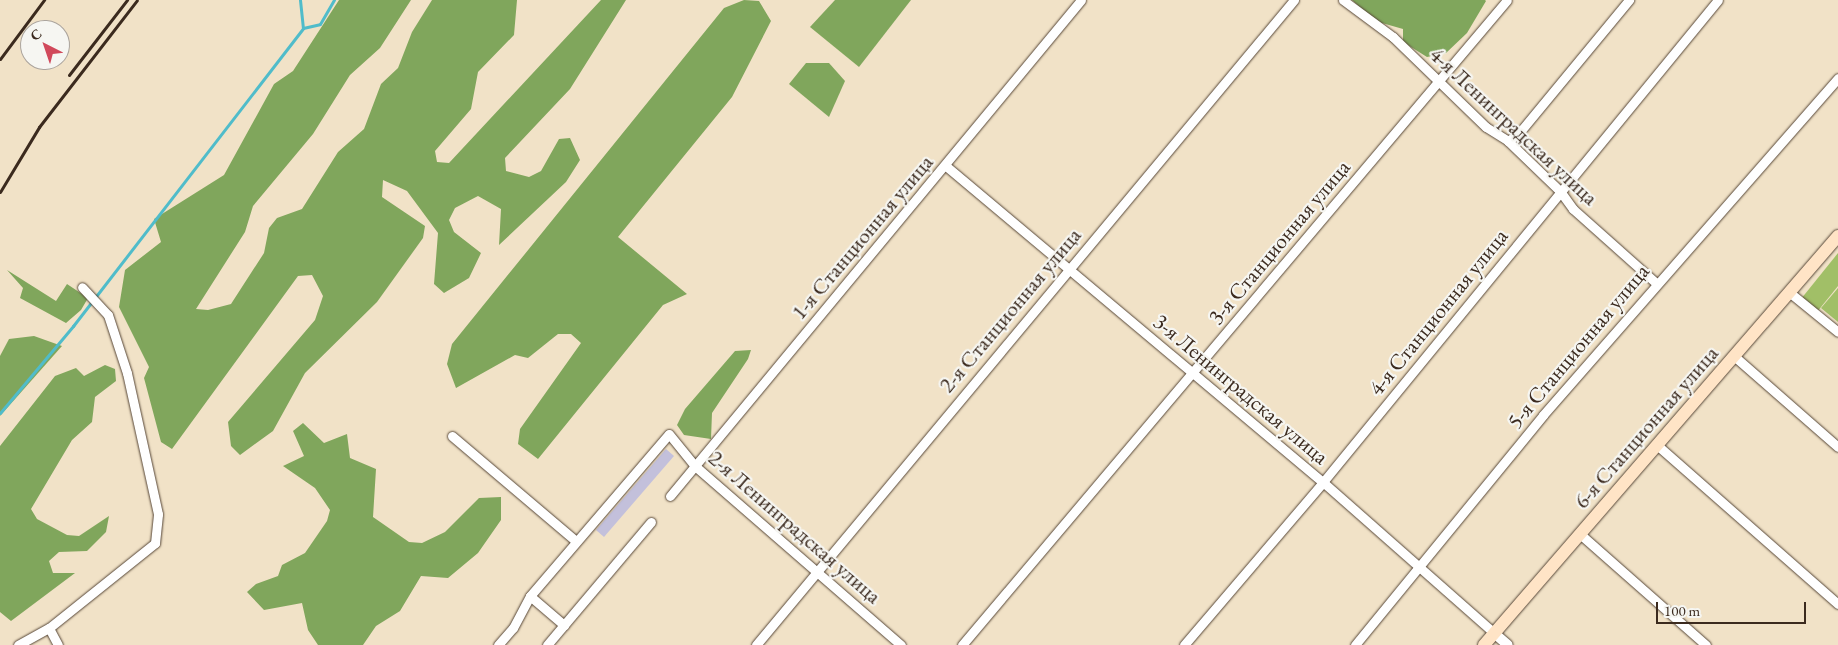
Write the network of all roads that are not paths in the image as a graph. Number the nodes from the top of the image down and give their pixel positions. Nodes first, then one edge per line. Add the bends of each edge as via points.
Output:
1 (1081, 0) edge
2 (1294, 0) edge
3 (1343, 0) edge
4 (1507, 0) edge
5 (1630, 0) edge
6 (1718, 0) edge
7 (1838, 78) edge
8 (1440, 81) junction
9 (1508, 141) junction
10 (946, 166) junction
11 (1560, 191) junction
12 (1837, 239) edge
13 (1069, 269) junction
14 (1656, 283) junction
15 (82, 287) dead end
16 (1789, 292) junction
17 (1838, 332) edge
18 (1734, 356) junction
19 (1193, 374) junction
20 (452, 436) dead end
21 (1657, 445) junction
22 (1838, 447) edge
23 (694, 466) junction
24 (1323, 482) junction
25 (670, 496) dead end
26 (651, 522) dead end
27 (1580, 534) junction
28 (576, 541) junction
29 (1420, 566) junction
30 (817, 571) junction
31 (530, 596) junction
32 (1838, 604) edge
33 (564, 625) junction
34 (49, 628) junction
35 (1494, 633) junction
36 (18, 645) edge
37 (58, 645) edge
38 (498, 645) edge
39 (547, 645) edge
40 (756, 645) edge
41 (900, 645) edge
42 (962, 645) edge
43 (1184, 645) edge
44 (1355, 645) edge
45 (1484, 645) edge
46 (1508, 645) edge
47 (1706, 645) edge

1 - 10 street, 1-я Станционная улица
2 - 13 street, 2-я Станционная улица
3 - 8 street, 4-я Ленинградская улица via 1393,37
4 - 8 street, 3-я Станционная улица
5 - 9 street via 1519,133
6 - 11 street, 4-я Станционная улица
7 - 14 street, 5-я Станционная улица
8 - 9 street, 4-я Ленинградская улица via 1486,127
8 - 19 street, 3-я Станционная улица
9 - 11 street, 4-я Ленинградская улица
10 - 13 street, 3-я Ленинградская улица
10 - 23 street, 1-я Станционная улица
11 - 14 street, 4-я Ленинградская улица via 1573,210
11 - 24 street, 4-я Станционная улица
12 - 16 main road, 6-я Станционная улица
13 - 19 street, 3-я Ленинградская улица
13 - 30 street, 2-я Станционная улица
14 - 29 street, 5-я Станционная улица
15 - 34 street via 108,315 127,373 158,514 155,544
16 - 17 street
16 - 18 main road, 6-я Станционная улица
18 - 21 main road, 6-я Станционная улица
18 - 22 street
19 - 24 street, 3-я Ленинградская улица
19 - 42 street, 3-я Станционная улица
20 - 28 street
21 - 27 main road, 6-я Станционная улица
21 - 32 street
23 - 25 street, 1-я Станционная улица
23 - 28 street, 2-я Ленинградская улица via 669,434
23 - 30 street, 2-я Ленинградская улица
24 - 29 street, 3-я Ленинградская улица
24 - 43 street, 4-я Станционная улица
26 - 33 street
27 - 35 main road, 6-я Станционная улица
27 - 47 street
28 - 31 street
29 - 35 street, 3-я Ленинградская улица
29 - 44 street, 5-я Станционная улица
30 - 40 street, 2-я Станционная улица
30 - 41 street, 2-я Ленинградская улица
31 - 33 street
31 - 38 street via 513,628
33 - 39 street
34 - 36 street
34 - 37 street
35 - 45 main road, 6-я Станционная улица
35 - 46 street, 3-я Ленинградская улица

